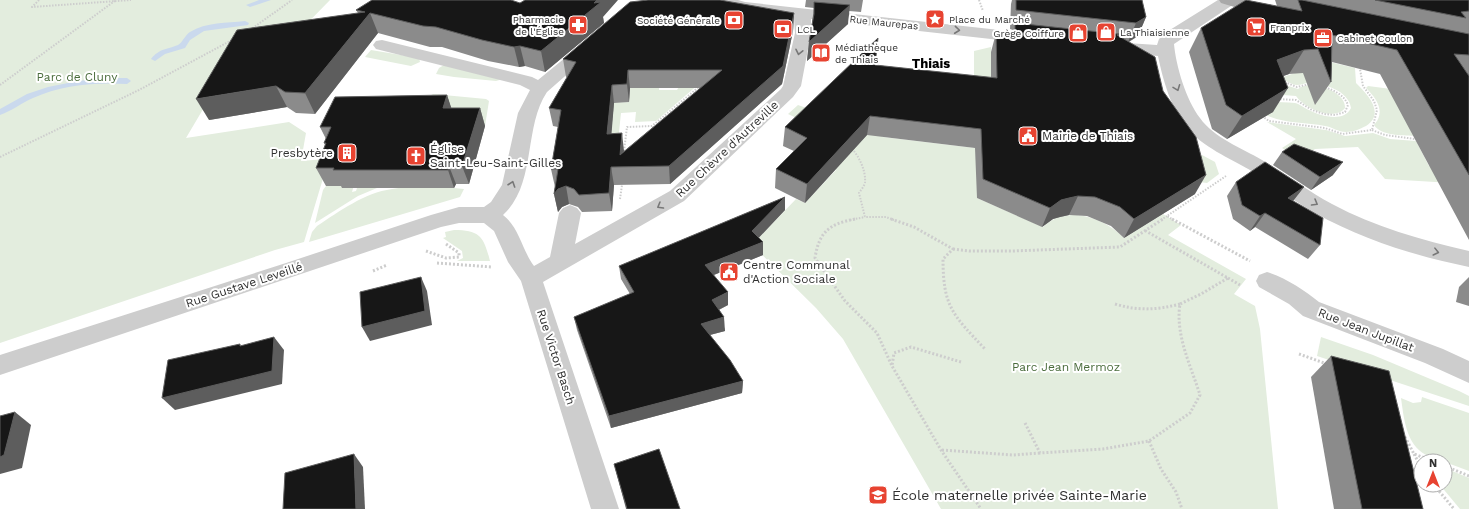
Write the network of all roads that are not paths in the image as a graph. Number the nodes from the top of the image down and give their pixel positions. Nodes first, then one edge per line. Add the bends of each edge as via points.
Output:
1 (724, 0) edge
2 (1228, 0) edge
3 (1277, 7) edge
4 (802, 13) junction
5 (601, 36) edge
6 (1042, 40) edge
7 (382, 45) dead end
8 (1096, 45) edge
9 (1165, 51) junction
10 (540, 88) junction
11 (570, 213) dead end
12 (489, 215) junction
13 (1469, 259) edge
14 (560, 262) junction
15 (1260, 272) road end
16 (531, 278) junction
17 (0, 364) edge
18 (1469, 372) edge
19 (605, 509) edge

1 - 4 street, Rue Maurepas via 742,7
2 - 3 main road
2 - 9 street via 1171,37 1165,43
4 -> 6 street, Rue Maurepas
4 -> 14 street, Rue Chèvre d'Autreville via 803,33 792,86 787,93 677,196
5 - 10 street
7 - 10 street via 526,80
8 - 9 street
9 -> 13 street via 1187,115 1211,138 1302,196 1350,222 1410,245
12 -> 10 street via 498,207 512,186 527,113
11 - 14 street
12 - 16 street, Rue Victor Basch via 503,226 519,262
12 - 17 street, Rue Gustave Leveillé via 459,215 438,220
14 - 16 street, Rue Chèvre d'Autreville
15 - 18 street, Rue Jean Jupillat via 1311,309
16 - 19 street, Rue Victor Basch

